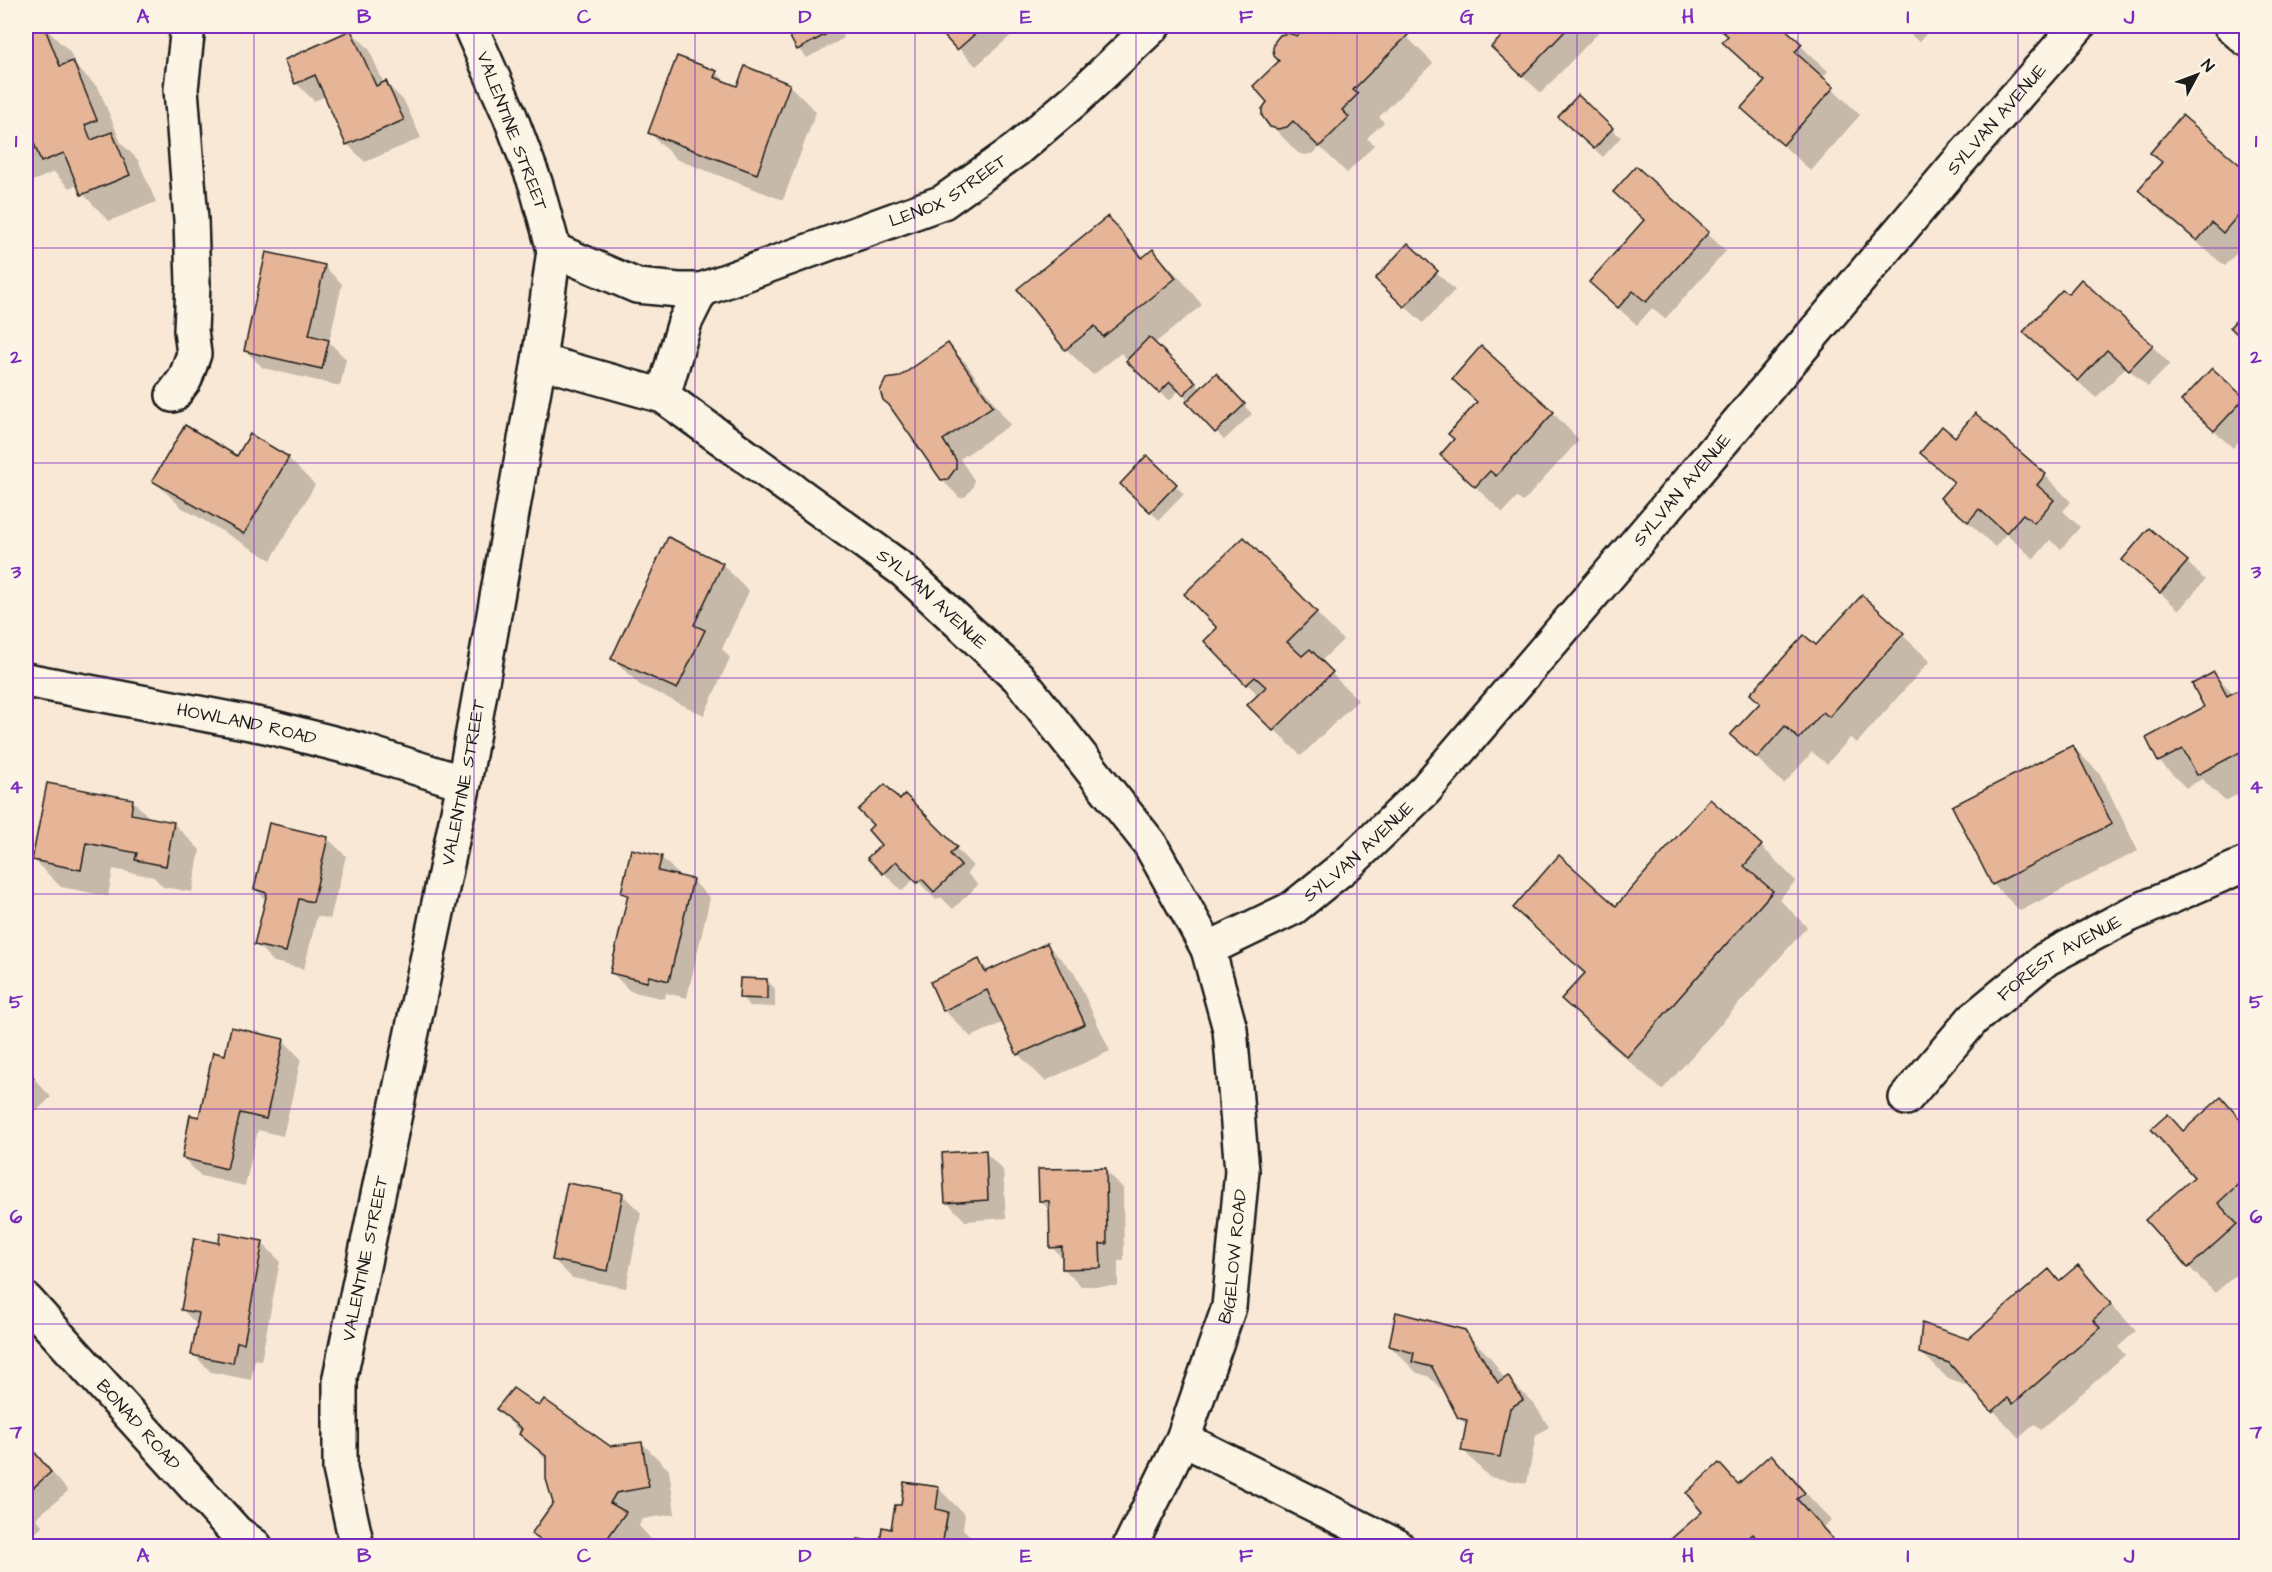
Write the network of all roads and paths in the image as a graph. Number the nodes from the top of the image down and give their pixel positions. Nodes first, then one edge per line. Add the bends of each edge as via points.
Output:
1 (188, 26) edge
2 (470, 26) edge
3 (1152, 26) edge
4 (2078, 26) edge
5 (2231, 26) edge
6 (2247, 39) edge
7 (554, 250) junction
8 (701, 290) junction
9 (539, 361) junction
10 (173, 395) dead end
11 (663, 396) junction
12 (26, 680) edge
13 (464, 783) junction
14 (2247, 864) edge
15 (1208, 949) junction
16 (1906, 1098) dead end
17 (26, 1300) edge
18 (1183, 1439) junction
19 (255, 1546) edge
20 (357, 1546) edge
21 (1130, 1546) edge
22 (1397, 1546) edge

1 - 10 street via 181,89 191,220 194,354 185,379
2 - 7 street, VALENTINE STREET via 536,185
3 - 8 street, LENOX STREET via 1016,150 943,202
4 - 15 street, SYLVAN AVENUE via 1425,790 1350,862 1293,908
5 - 6 street
7 - 8 street, LENOX STREET via 637,286
7 - 9 street, VALENTINE STREET
8 - 11 street via 685,322
9 - 11 street, SYLVAN AVENUE
9 - 13 street, VALENTINE STREET
11 - 15 street, SYLVAN AVENUE via 903,570 1018,677 1150,844
12 - 13 street, HOWLAND ROAD via 266,726
13 - 20 street, VALENTINE STREET via 340,1377 340,1468
14 - 16 street, FOREST AVENUE via 2129,915 2046,959 1973,1019
15 - 18 street, BIGELOW ROAD via 1230,1029 1242,1171 1229,1307
17 - 19 street, BONAD ROAD via 236,1532
18 - 21 street, BIGELOW ROAD
18 - 22 street

